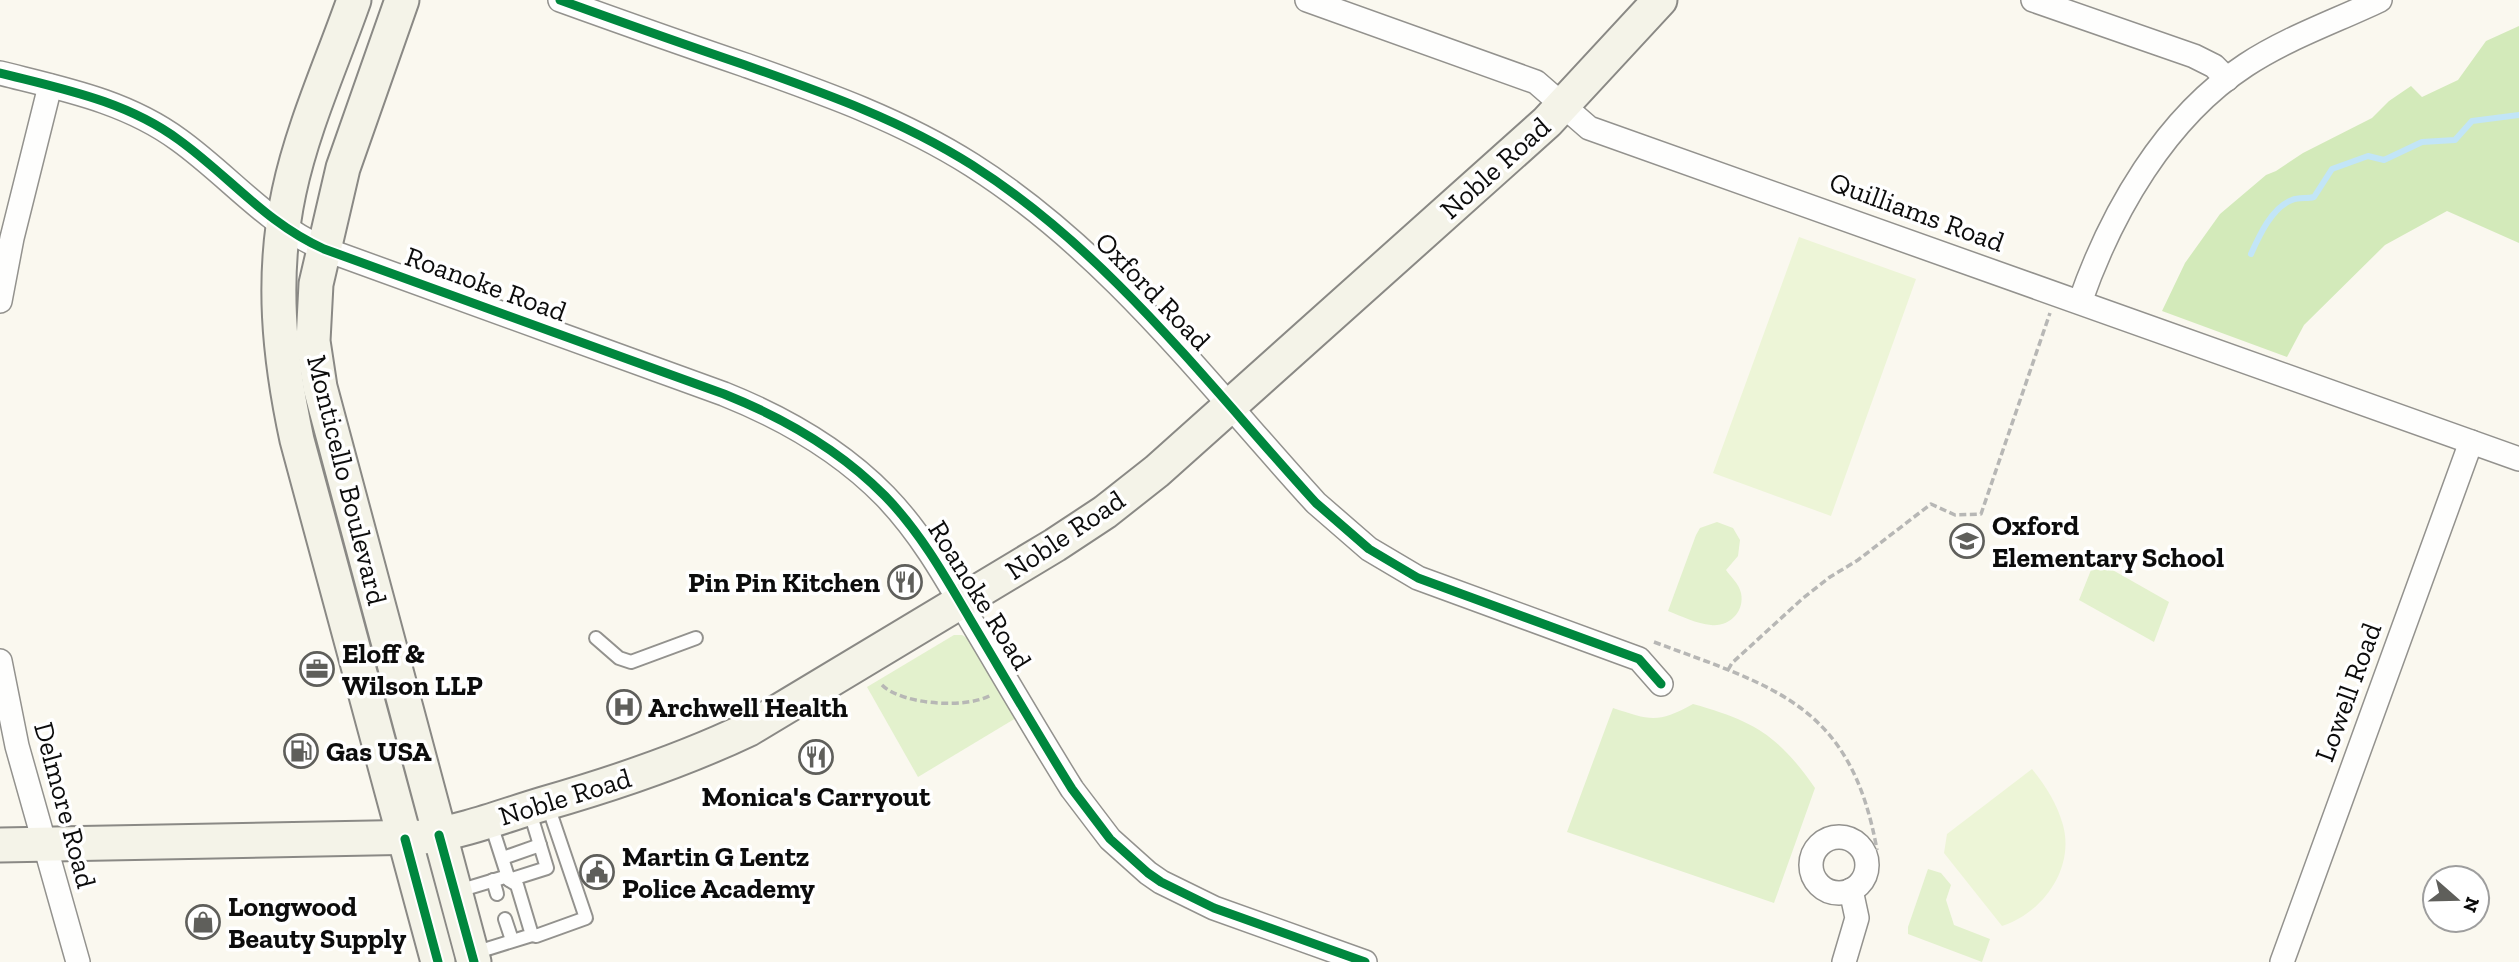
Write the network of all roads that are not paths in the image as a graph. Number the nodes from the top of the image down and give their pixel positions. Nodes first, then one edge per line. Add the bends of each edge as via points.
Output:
1 (354, 0) edge
2 (402, 0) edge
3 (560, 0) edge
4 (1307, 0) edge
5 (1660, 0) edge
6 (2033, 0) edge
7 (2381, 0) edge
8 (0, 73) edge
9 (2227, 79) junction
10 (50, 86) junction
11 (1563, 104) junction
12 (304, 239) junction
13 (0, 301) edge
14 (2080, 302) junction
15 (1229, 407) junction
16 (2471, 442) junction
17 (2519, 459) edge
18 (960, 603) junction
19 (596, 638) dead end
20 (696, 638) dead end
21 (0, 661) edge
22 (1661, 684) dead end
23 (538, 806) junction
24 (490, 820) junction
25 (439, 835) junction
26 (405, 839) junction
27 (0, 845) edge
28 (44, 845) junction
29 (540, 845) junction
30 (503, 858) junction
31 (509, 878) junction
32 (493, 880) junction
33 (1851, 891) dead end
34 (454, 892) junction
35 (497, 894) dead end
36 (505, 919) dead end
37 (532, 934) junction
38 (512, 940) junction
39 (473, 958) edge
40 (78, 962) edge
41 (438, 962) edge
42 (1365, 962) edge
43 (1844, 962) edge
44 (2282, 962) edge

1 - 12 main road, Monticello Boulevard via 300,151
2 - 12 main road, Monticello Boulevard via 332,208
3 - 15 street, Oxford Road via 854,105 970,164 1087,254
4 - 11 street, Quilliams Road via 1536,82
5 - 11 main road, Noble Road
6 - 9 street via 2194,56
7 - 9 street via 2271,51
8 - 10 street
9 - 14 street via 2174,131 2140,175 2115,217
10 - 12 street via 108,102 152,122
10 - 13 street
11 - 14 street, Quilliams Road via 1589,128
11 - 15 main road, Noble Road
12 - 18 street, Roanoke Road via 724,394 792,425 845,460 885,496 911,525
12 - 25 main road, Monticello Boulevard via 316,284 312,322 320,387
12 - 26 main road, Monticello Boulevard via 279,257 286,388
14 - 16 street, Quilliams Road
15 - 18 main road, Noble Road via 1105,512
15 - 22 street, Oxford Road via 1327,514 1383,559 1447,590 1639,659
16 - 17 street, Quilliams Road
16 - 44 street, Lowell Road
18 - 23 main road, Noble Road via 736,735 636,776
18 - 42 street, Roanoke Road via 1072,789 1093,820 1127,855 1196,901
19 - 20 lane via 619,659 631,662
21 - 28 street, Delmore Road
23 - 24 main road, Noble Road
23 - 29 lane
23 - 37 lane via 586,918
24 - 25 main road, Noble Road
24 - 30 lane
25 - 26 main road, Noble Road
25 - 34 main road, Monticello Boulevard
26 - 28 main road, Noble Road
26 - 41 main road, Monticello Boulevard
27 - 28 main road, Noble Road
28 - 40 street, Delmore Road
29 - 30 lane
29 - 31 lane via 547,868
30 - 31 lane
31 - 32 lane
31 - 37 lane via 517,885
32 - 34 lane
32 - 35 lane
33 - 43 street via 1857,918
34 - 39 main road, Monticello Boulevard
36 - 38 lane
37 - 38 lane
38 - 39 lane

